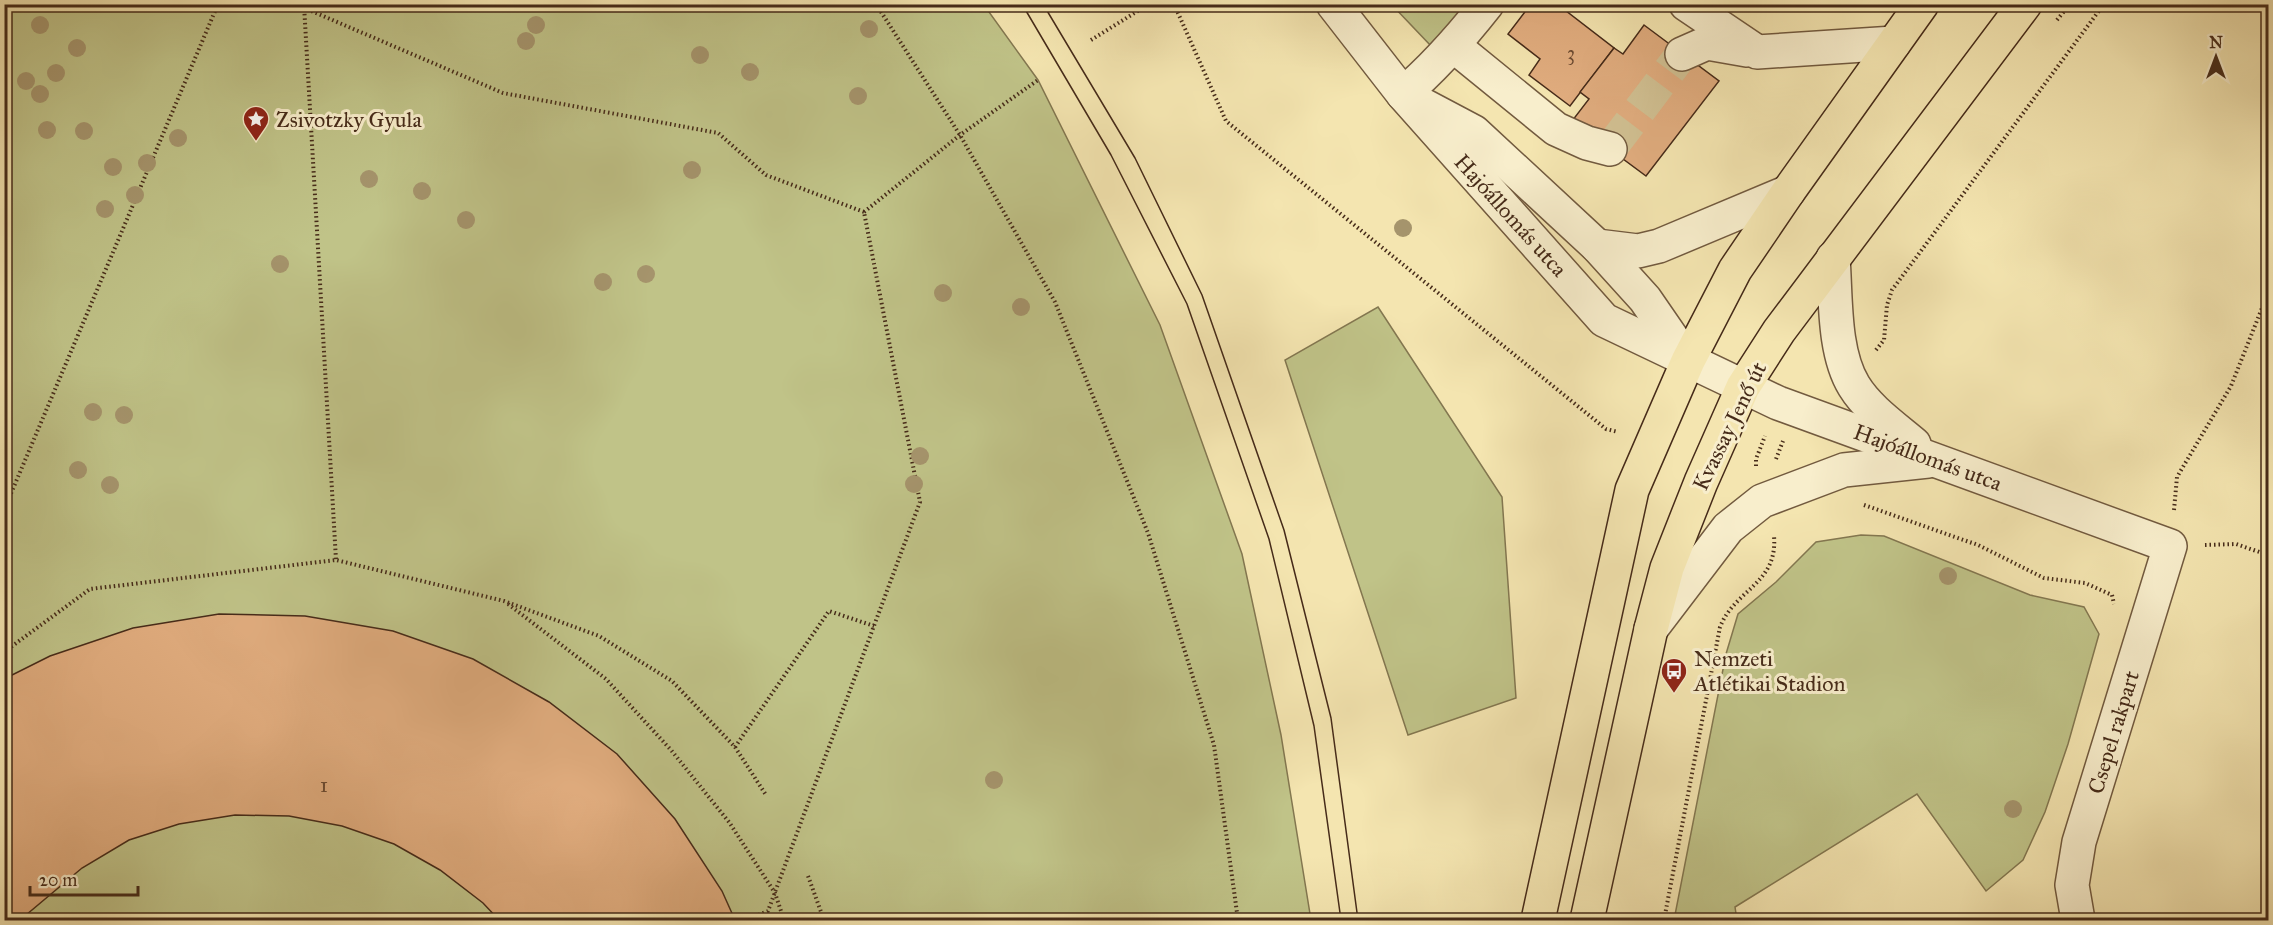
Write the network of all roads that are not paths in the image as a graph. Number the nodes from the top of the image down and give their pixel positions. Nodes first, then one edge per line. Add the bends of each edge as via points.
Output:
1 (1333, 4) edge
2 (1487, 4) edge
3 (1686, 4) edge
4 (1922, 4) edge
5 (2025, 4) edge
6 (1894, 43) junction
7 (1454, 46) junction
8 (1757, 52) junction
9 (1682, 54) tunnel mouth
10 (1404, 94) junction
11 (1610, 149) dead end
12 (1788, 192) junction
13 (1597, 246) junction
14 (1833, 258) junction
15 (1688, 361) junction
16 (1743, 387) junction
17 (1935, 460) junction
18 (2170, 546) joint
19 (1651, 629) junction
20 (1538, 921) edge
21 (1587, 921) edge
22 (2078, 921) edge

1 - 10 street, Hajóállomás utca
2 - 7 street
3 - 8 street
4 - 6 main road
5 - 14 main road, Kvassay Jenő út
6 - 8 street
6 - 12 main road
7 - 10 street
7 - 11 street via 1556,129
8 - 9 street via 1707,43
10 - 13 street, Hajóállomás utca via 1474,132
10 - 15 street, Hajóállomás utca via 1604,320
12 - 13 street via 1659,246 1638,251
12 - 15 main road via 1735,270
13 - 15 street, Hajóállomás utca via 1645,299
14 - 16 main road, Kvassay Jenő út
14 - 17 street via 1840,343 1854,387 1884,420
15 - 16 street, Hajóállomás utca
15 - 20 main road via 1632,490
16 - 17 street, Hajóállomás utca
16 - 19 main road, Kvassay Jenő út via 1667,568
17 - 18 street, Hajóállomás utca
17 - 19 street via 1844,470 1762,501 1728,528
18 - 22 street, Csepel rakpart via 2079,842 2072,885
19 - 21 main road, Kvassay Jenő út

